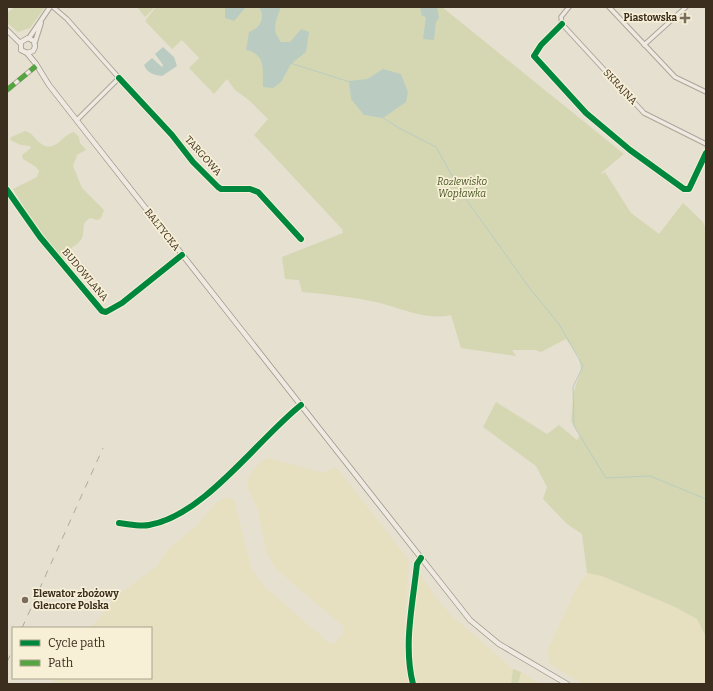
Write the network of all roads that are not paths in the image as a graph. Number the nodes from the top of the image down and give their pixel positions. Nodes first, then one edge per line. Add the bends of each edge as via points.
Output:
1 (51, 7) edge
2 (569, 7) edge
3 (609, 7) edge
4 (686, 7) edge
5 (42, 18) junction
6 (562, 24) junction
7 (7, 30) edge
8 (30, 38) junction
9 (22, 41) junction
10 (35, 42) junction
11 (644, 45) junction
12 (33, 51) junction
13 (27, 53) junction
14 (36, 65) junction
15 (119, 78) junction
16 (7, 90) edge
17 (706, 92) edge
18 (77, 120) junction
19 (706, 144) edge
20 (706, 153) edge
21 (7, 190) edge
22 (301, 239) dead end
23 (182, 255) junction
24 (301, 405) junction
25 (119, 523) dead end
26 (421, 558) junction
27 (413, 684) edge
28 (567, 684) edge

1 - 5 street
1 - 15 street, TARGOWA via 67,19
2 - 6 street via 561,17
3 - 11 street
4 - 11 street
5 - 8 street
5 - 10 street
6 - 19 street, SKRAJNA via 644,113
6 - 20 street via 534,56 586,113 630,150 684,189 689,189
7 - 9 main road
8 - 9 main road
8 - 10 main road
9 - 13 main road via 21,50
10 - 12 main road
11 - 17 street via 675,77
12 - 13 main road
12 - 14 main road, BAŁTYCKA
13 - 14 main road, BAŁTYCKA
14 - 16 street
14 - 18 main road, BAŁTYCKA
15 - 18 street
15 - 22 street, TARGOWA via 218,187 258,192
18 - 23 main road, BAŁTYCKA
21 - 23 street, BUDOWLANA via 40,237 106,312 122,303
23 - 24 main road, BAŁTYCKA
24 - 25 street via 188,509 175,517 149,525
24 - 26 main road, BAŁTYCKA
26 - 27 street via 417,564 409,643 409,666
26 - 28 main road, BAŁTYCKA via 466,615 484,633

